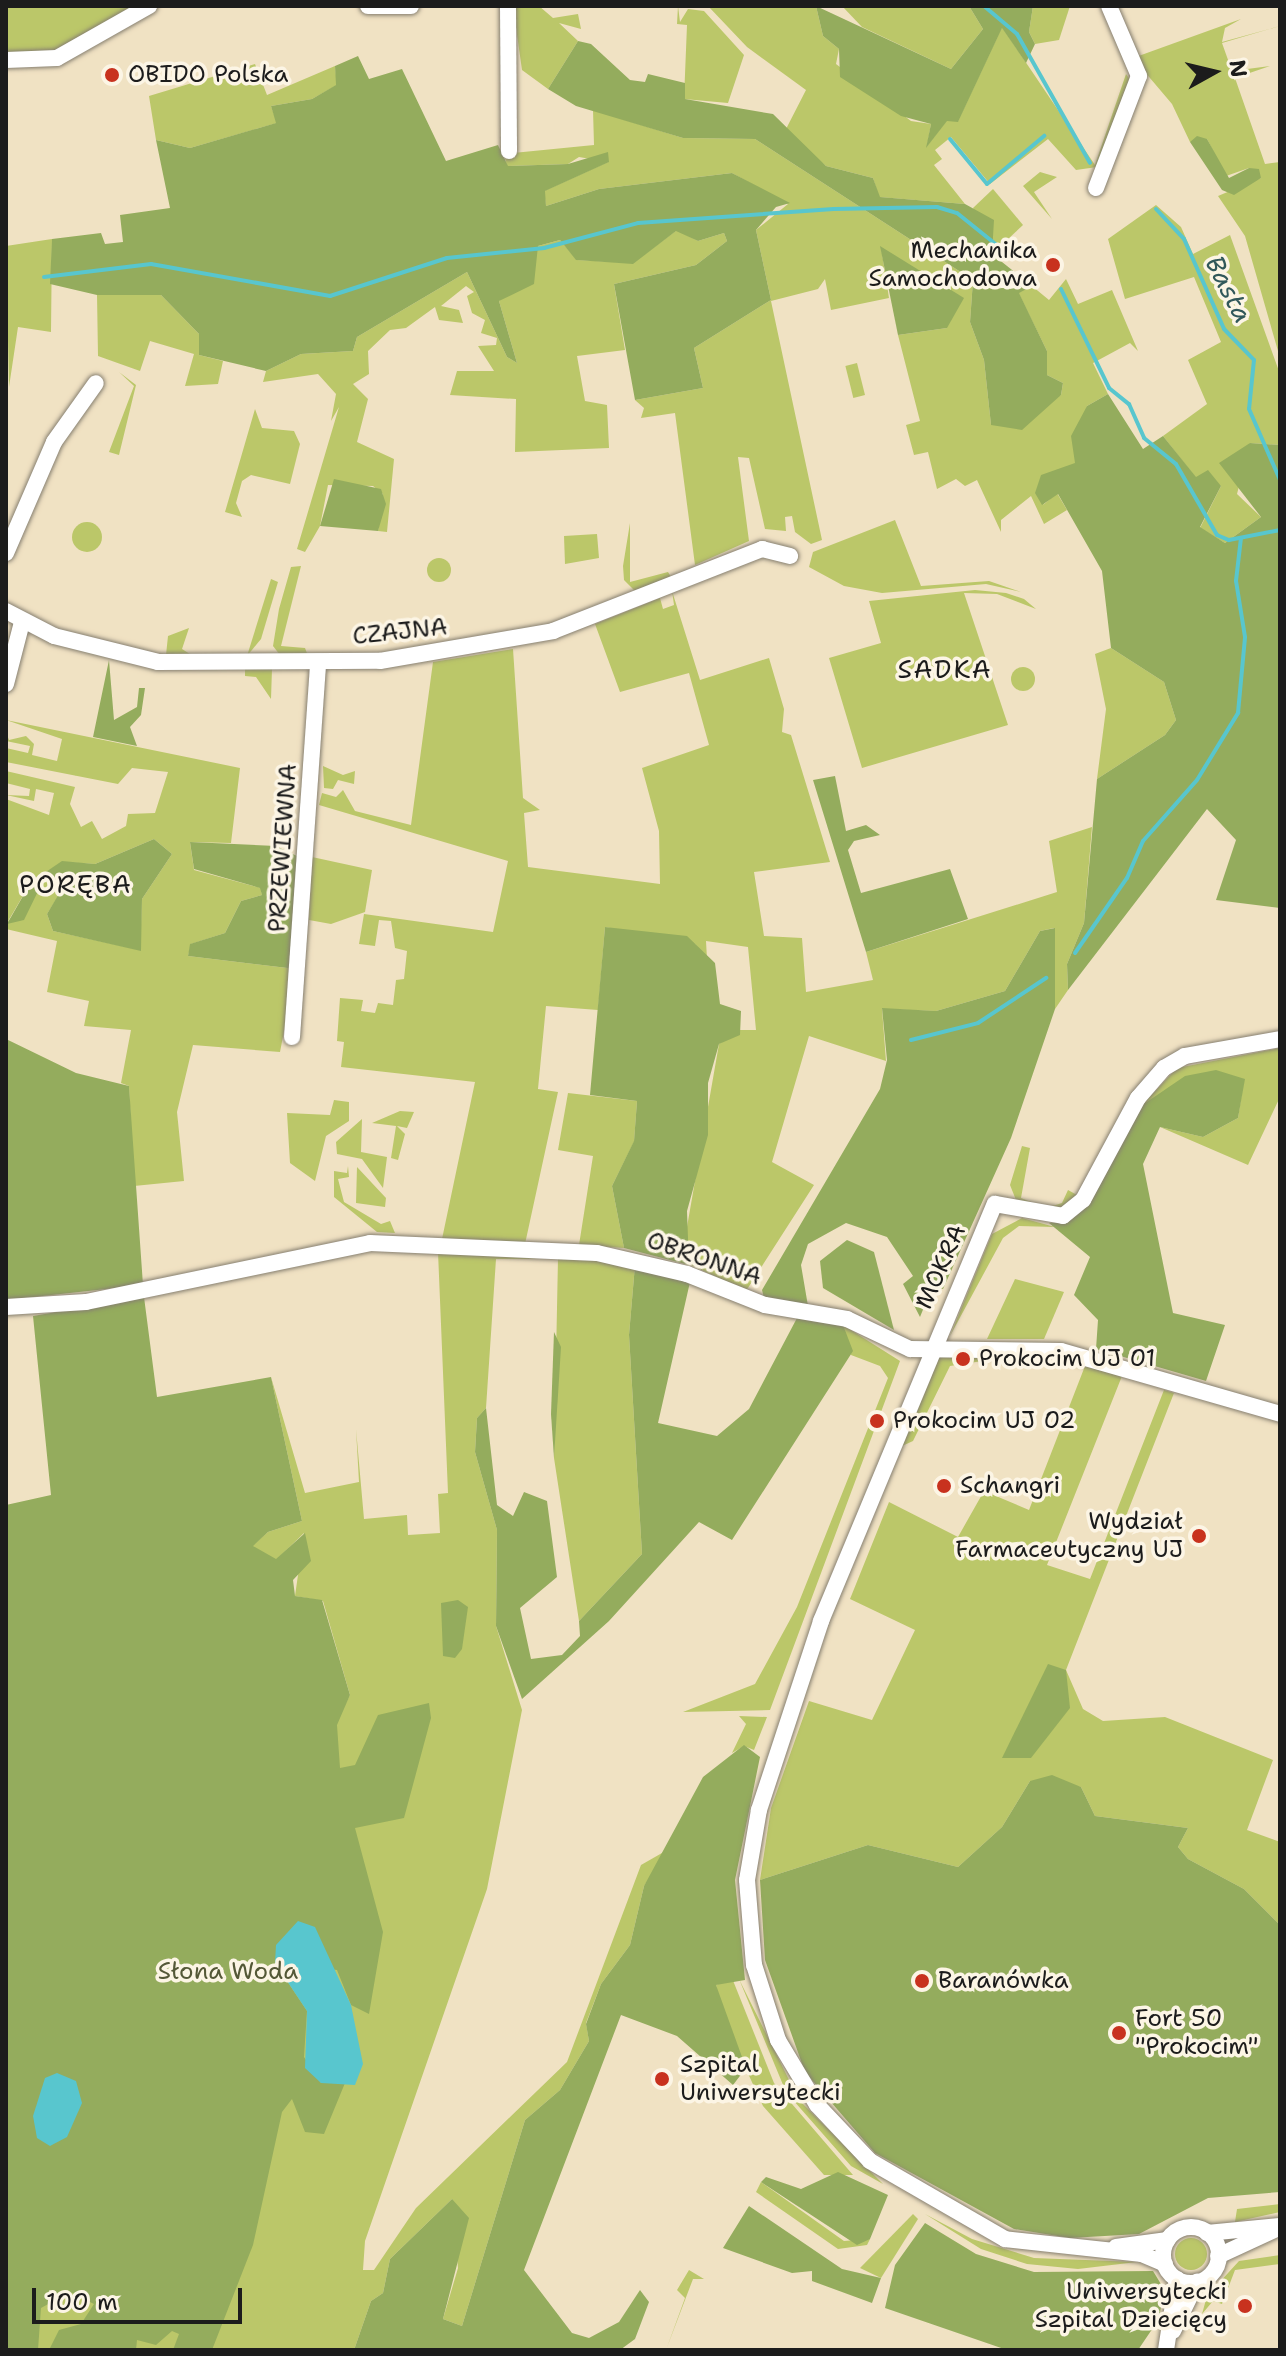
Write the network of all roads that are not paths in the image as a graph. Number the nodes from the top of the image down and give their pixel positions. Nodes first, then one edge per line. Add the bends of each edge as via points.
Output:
1 (149, 6) edge
2 (368, 6) edge
3 (411, 6) edge
4 (508, 6) edge
5 (1109, 6) edge
6 (6, 60) edge
7 (509, 151) dead end
8 (1096, 188) dead end
9 (96, 383) dead end
10 (6, 553) edge
11 (790, 556) dead end
12 (6, 611) edge
13 (22, 622) junction
14 (318, 662) junction
15 (6, 684) edge
16 (292, 1037) dead end
17 (1280, 1039) edge
18 (6, 1307) edge
19 (931, 1349) junction
20 (1280, 1414) edge
21 (1280, 2227) edge
22 (1207, 2233) junction
23 (1168, 2240) junction
24 (1107, 2249) junction
25 (1218, 2256) junction
26 (1165, 2264) junction
27 (1177, 2279) junction
28 (1197, 2282) junction
29 (1172, 2332) junction
30 (1166, 2350) edge

1 - 6 street via 57,58
2 - 3 street
4 - 7 street
5 - 8 street via 1139,76
9 - 10 street via 54,442
11 - 14 street, CZAJNA via 762,549 732,557 612,611 518,640 408,659
12 - 13 street, CZAJNA
13 - 14 street, CZAJNA via 148,661
13 - 15 street
14 - 16 street, PRZEWIEWNA
17 - 19 street, MOKRA via 1185,1056 1164,1068 1138,1098 1083,1200 1063,1216 995,1204
18 - 19 street, OBRONNA via 86,1302 388,1243 617,1256
19 - 20 street, OBRONNA via 1061,1351
19 - 24 street, MOKRA via 821,1621 759,1810 747,1880 754,1965 791,2065 870,2161 978,2229 1036,2247
21 - 22 street
21 - 25 street
22 - 23 street via 1183,2228
22 - 25 street
23 - 24 street
23 - 26 street
24 - 26 street
25 - 28 street via 1212,2272
26 - 27 street
27 - 28 street
27 - 29 street
28 - 29 street
29 - 30 street

